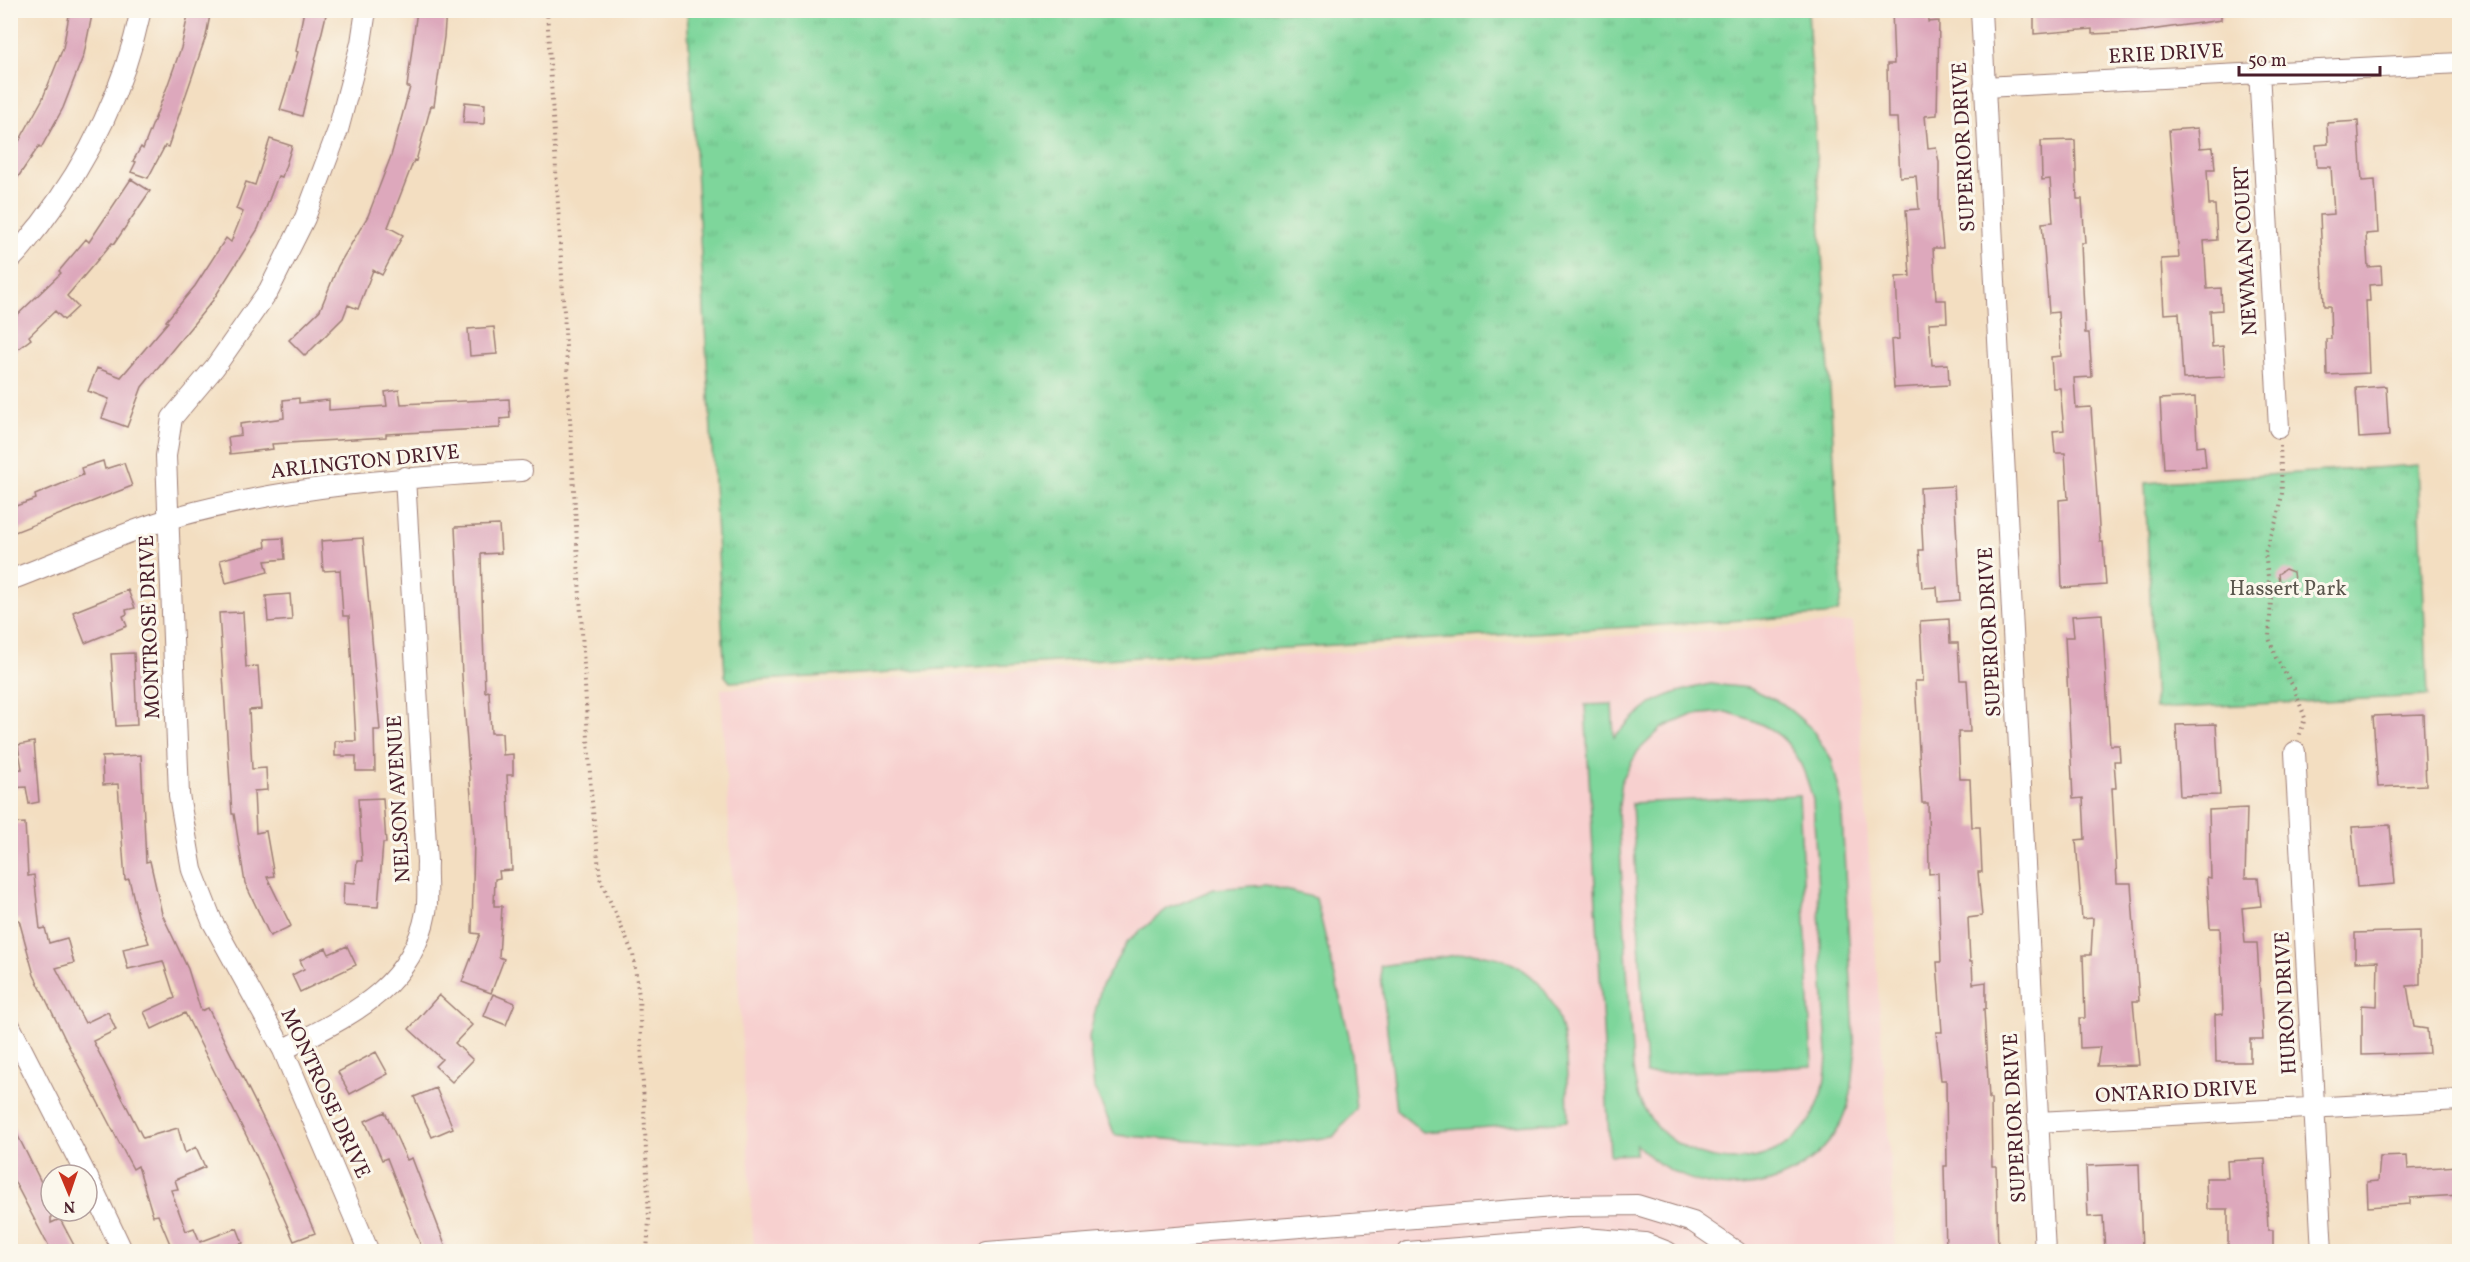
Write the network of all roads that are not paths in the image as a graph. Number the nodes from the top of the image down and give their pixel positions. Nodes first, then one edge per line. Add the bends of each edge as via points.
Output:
1 (141, 10) edge
2 (366, 10) edge
3 (1981, 10) edge
4 (2460, 63) edge
5 (2259, 71) junction
6 (1984, 87) junction
7 (10, 260) edge
8 (2279, 428) road end
9 (522, 471) dead end
10 (405, 477) junction
11 (170, 519) junction
12 (10, 580) edge
13 (2295, 752) road end
14 (10, 1026) edge
15 (283, 1050) junction
16 (2460, 1100) edge
17 (2315, 1108) junction
18 (2038, 1122) junction
19 (80, 1163) edge
20 (99, 1201) edge
21 (123, 1251) edge
22 (369, 1251) edge
23 (987, 1251) edge
24 (1408, 1251) edge
25 (1668, 1251) edge
26 (1737, 1251) edge
27 (2045, 1251) edge
28 (2322, 1251) edge

1 - 7 street via 118,89 84,162 63,195
2 - 11 street, MONTROSE DRIVE via 338,130 305,218 269,290 215,367 172,418 166,456
3 - 6 street, SUPERIOR DRIVE
4 - 5 street, ERIE DRIVE
5 - 6 street, ERIE DRIVE
5 - 8 street, NEWMAN COURT
6 - 18 street, SUPERIOR DRIVE
9 - 10 street, ARLINGTON DRIVE
10 - 11 street, ARLINGTON DRIVE via 320,486
10 - 15 street, NELSON AVENUE via 426,912 410,961 384,990 343,1018
11 - 12 street, ARLINGTON DRIVE
11 - 15 street, MONTROSE DRIVE via 179,795 192,870 212,921
13 - 17 street, HURON DRIVE
14 - 19 street
15 - 22 street, MONTROSE DRIVE
16 - 17 street, ONTARIO DRIVE
17 - 18 street, ONTARIO DRIVE
17 - 28 street, HURON DRIVE
18 - 27 street, SUPERIOR DRIVE
20 - 21 street
23 - 26 street via 1566,1206 1637,1205 1693,1222
24 - 25 street via 1585,1238 1645,1243

